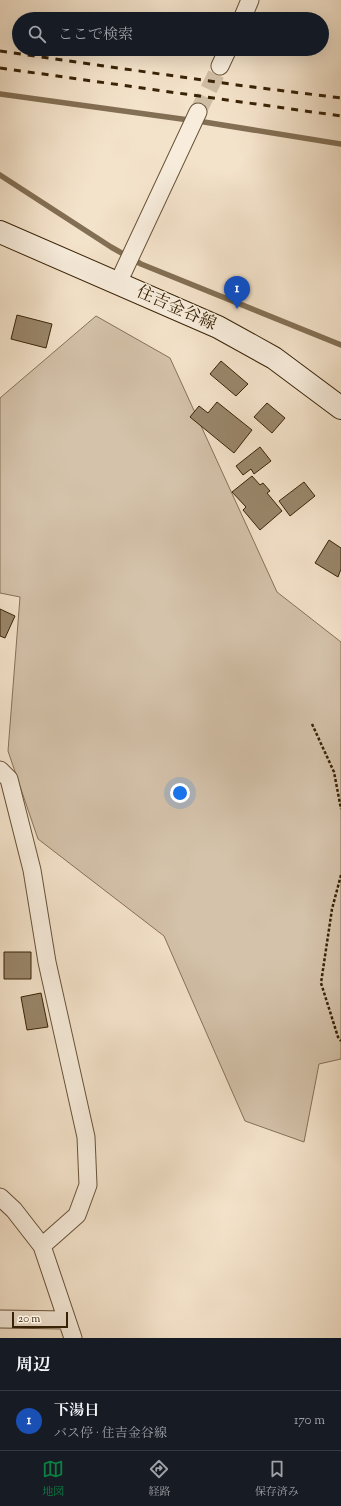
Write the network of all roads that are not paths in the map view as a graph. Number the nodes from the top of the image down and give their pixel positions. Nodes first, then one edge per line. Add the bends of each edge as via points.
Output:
1 (250, 0) edge
2 (245, 12) edge
3 (225, 56) edge
4 (220, 66) tunnel mouth
5 (198, 112) tunnel mouth
6 (0, 232) edge
7 (118, 282) junction
8 (341, 408) edge
9 (0, 770) edge
10 (0, 1197) edge
11 (42, 1246) junction
12 (0, 1319) edge
13 (66, 1320) junction
14 (73, 1338) edge

1 - 2 street
3 - 4 street
5 - 7 street
6 - 7 main road, 住吉金谷線
7 - 8 main road, 住吉金谷線 via 218,327 274,358
9 - 11 street via 9,779 32,870 47,962 86,1137 88,1185 77,1215
10 - 11 street via 14,1210
11 - 13 street
12 - 13 street
13 - 14 street

